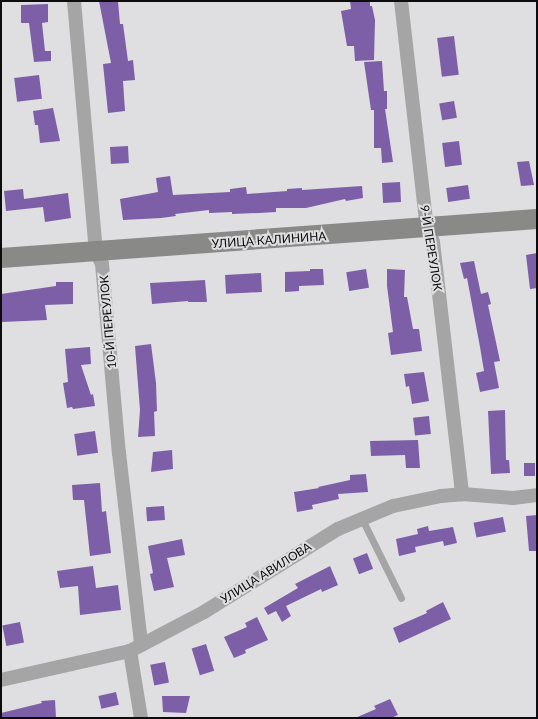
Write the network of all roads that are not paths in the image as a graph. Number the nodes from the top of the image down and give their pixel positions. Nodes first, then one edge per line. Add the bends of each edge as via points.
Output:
1 (74, 1) edge
2 (401, 1) edge
3 (537, 219) edge
4 (427, 228) junction
5 (96, 252) junction
6 (1, 258) edge
7 (462, 494) junction
8 (537, 494) edge
9 (362, 519) junction
10 (401, 598) dead end
11 (135, 647) junction
12 (1, 680) edge
13 (140, 718) edge

1 - 5 street, 10-Й ПЕРЕУЛОК
2 - 4 street, 9-Й ПЕРЕУЛОК
3 - 4 main road, УЛИЦА КАЛИНИНА
4 - 5 main road, УЛИЦА КАЛИНИНА
4 - 7 street, 9-Й ПЕРЕУЛОК via 433,242
5 - 6 main road, УЛИЦА КАЛИНИНА
5 - 11 street, 10-Й ПЕРЕУЛОК via 102,264
7 - 8 street, УЛИЦА АВИЛОВА via 513,498
7 - 9 street, УЛИЦА АВИЛОВА via 393,506
9 - 10 lane
9 - 11 street, УЛИЦА АВИЛОВА via 338,529 204,612
11 - 12 street, УЛИЦА АВИЛОВА
11 - 13 street, 10-Й ПЕРЕУЛОК

